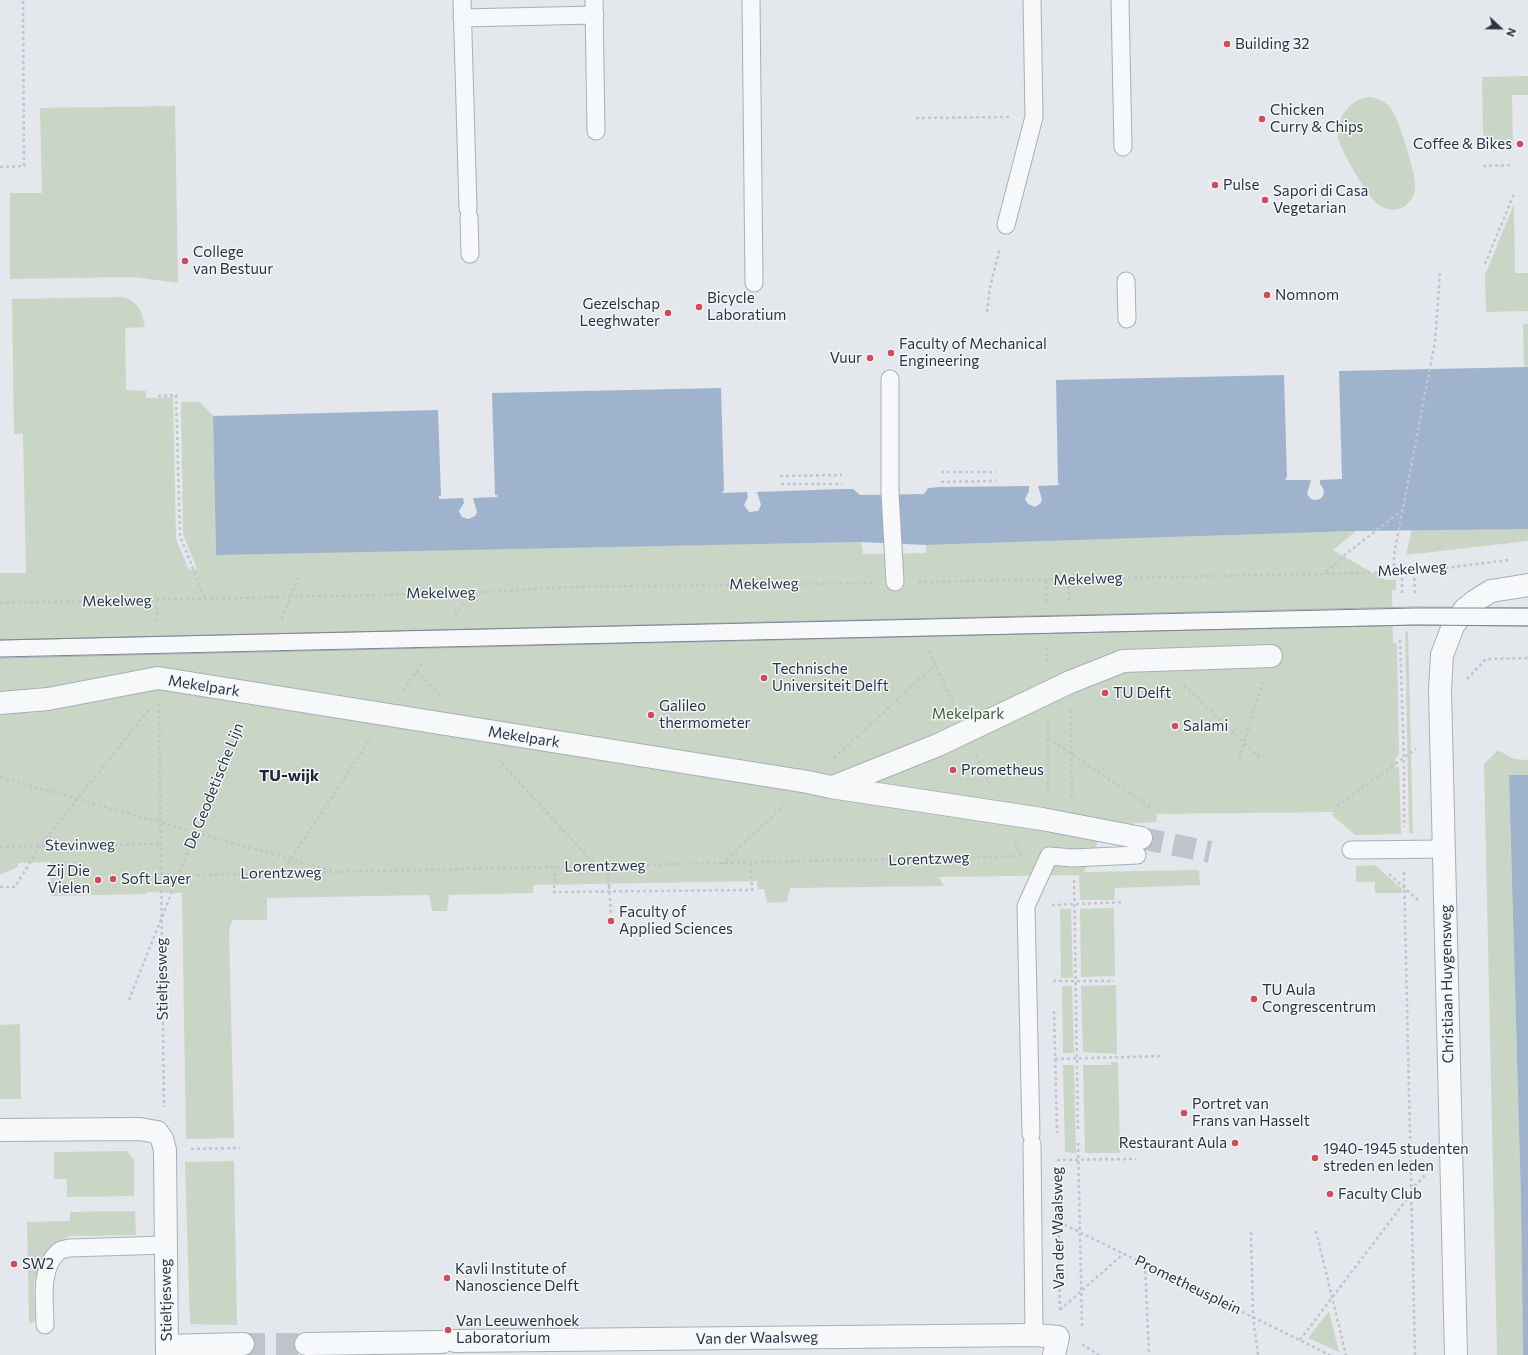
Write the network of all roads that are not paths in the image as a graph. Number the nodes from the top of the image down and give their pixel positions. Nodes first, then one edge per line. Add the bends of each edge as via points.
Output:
1 (462, 0) edge
2 (751, 0) edge
3 (1032, 0) edge
4 (1120, 0) edge
5 (594, 7) edge
6 (462, 18) junction
7 (596, 131) dead end
8 (1123, 147) dead end
9 (1006, 225) road end
10 (470, 254) dead end
11 (1126, 281) dead end
12 (754, 282) dead end
13 (1127, 319) dead end
14 (890, 379) dead end
15 (895, 582) road end
16 (1528, 585) edge
17 (1528, 617) edge
18 (1459, 618) junction
19 (0, 649) edge
20 (1271, 656) road end
21 (0, 703) edge
22 (832, 788) junction
23 (1139, 847) joint
24 (1351, 850) dead end
25 (1444, 850) junction
26 (0, 1130) edge
27 (166, 1246) junction
28 (45, 1325) dead end
29 (1034, 1335) junction
30 (243, 1344) tunnel mouth
31 (306, 1344) tunnel mouth
32 (1056, 1346) edge
33 (167, 1350) edge
34 (1456, 1355) edge

1 - 6 lane
2 - 12 lane
3 - 9 lane via 1034,116
4 - 8 lane
5 - 6 lane
5 - 7 lane
6 - 10 lane
11 - 13 lane
14 - 15 lane via 890,493
16 - 18 street via 1491,591 1475,601
17 - 18 lane
18 - 19 lane via 1401,616
18 - 25 street, Christiaan Huygensweg via 1452,626 1442,655 1440,690
20 - 22 street via 1123,661 1070,682 938,745
21 - 22 street, Mekelpark via 158,688 252,693 808,782
22 - 23 street, Mekelpark via 1049,820
23 - 29 lane via 1073,858 1049,856 1026,906
24 - 25 lane
25 - 34 street, Christiaan Huygensweg
26 - 27 street, Stieltjesweg via 140,1129 157,1132 165,1150
27 - 28 lane via 70,1248 59,1251 46,1274
27 - 33 street, Stieltjesweg
29 - 31 street, Van der Waalsweg
29 - 32 street, Van der Waalsweg
30 - 33 street

